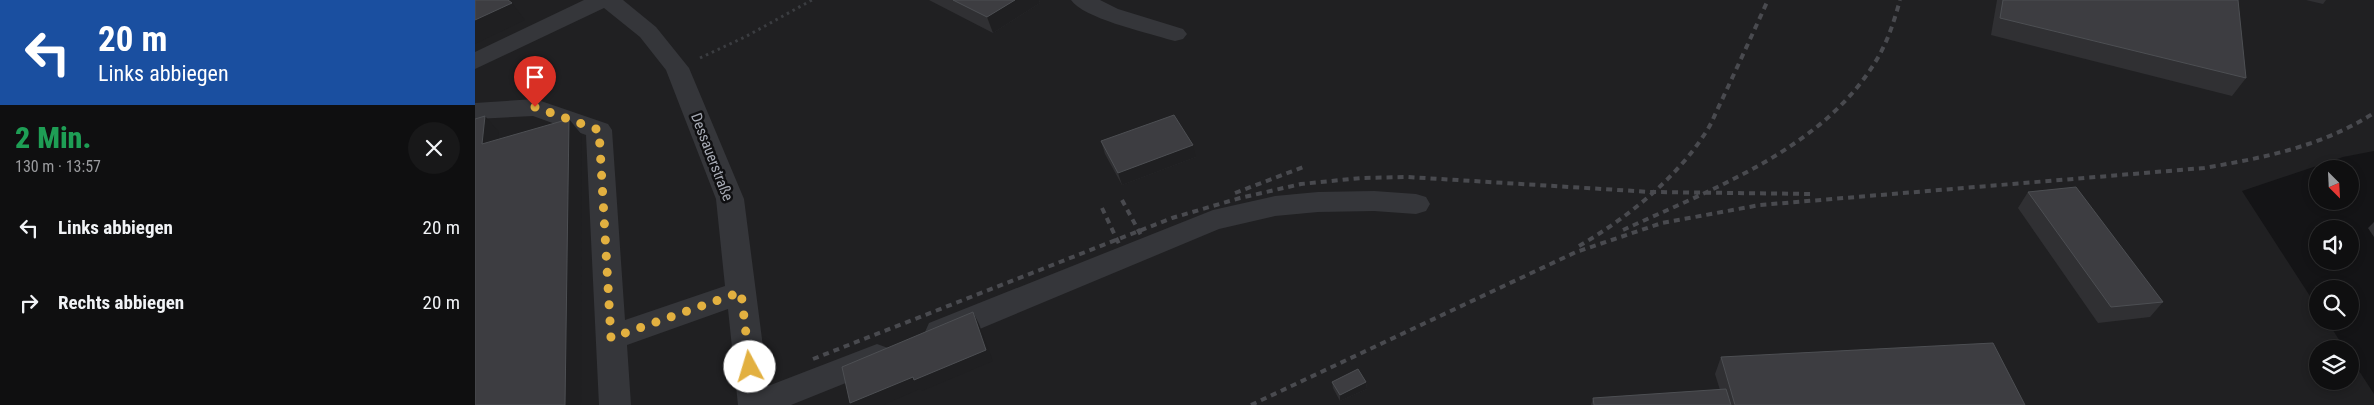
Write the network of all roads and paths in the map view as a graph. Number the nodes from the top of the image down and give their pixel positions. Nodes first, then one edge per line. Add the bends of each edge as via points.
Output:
1 (602, 0) edge
2 (609, 0) edge
3 (812, 0) edge
4 (1082, 0) edge
5 (1175, 34) dead end
6 (475, 61) edge
7 (677, 68) junction
8 (475, 111) edge
9 (1416, 204) dead end
10 (741, 292) junction
11 (611, 338) junction
12 (615, 405) edge
13 (755, 405) edge

1 - 6 street
2 - 7 street, Dessauerstraße via 647,32
3 - 7 path via 745,37
4 - 5 street via 1110,14
7 - 10 street, Dessauerstraße via 730,199
8 - 11 street via 535,107 599,130
9 - 13 street via 1318,202 1275,206 1213,220
10 - 11 street
10 - 13 street, Dessauerstraße
11 - 12 street

